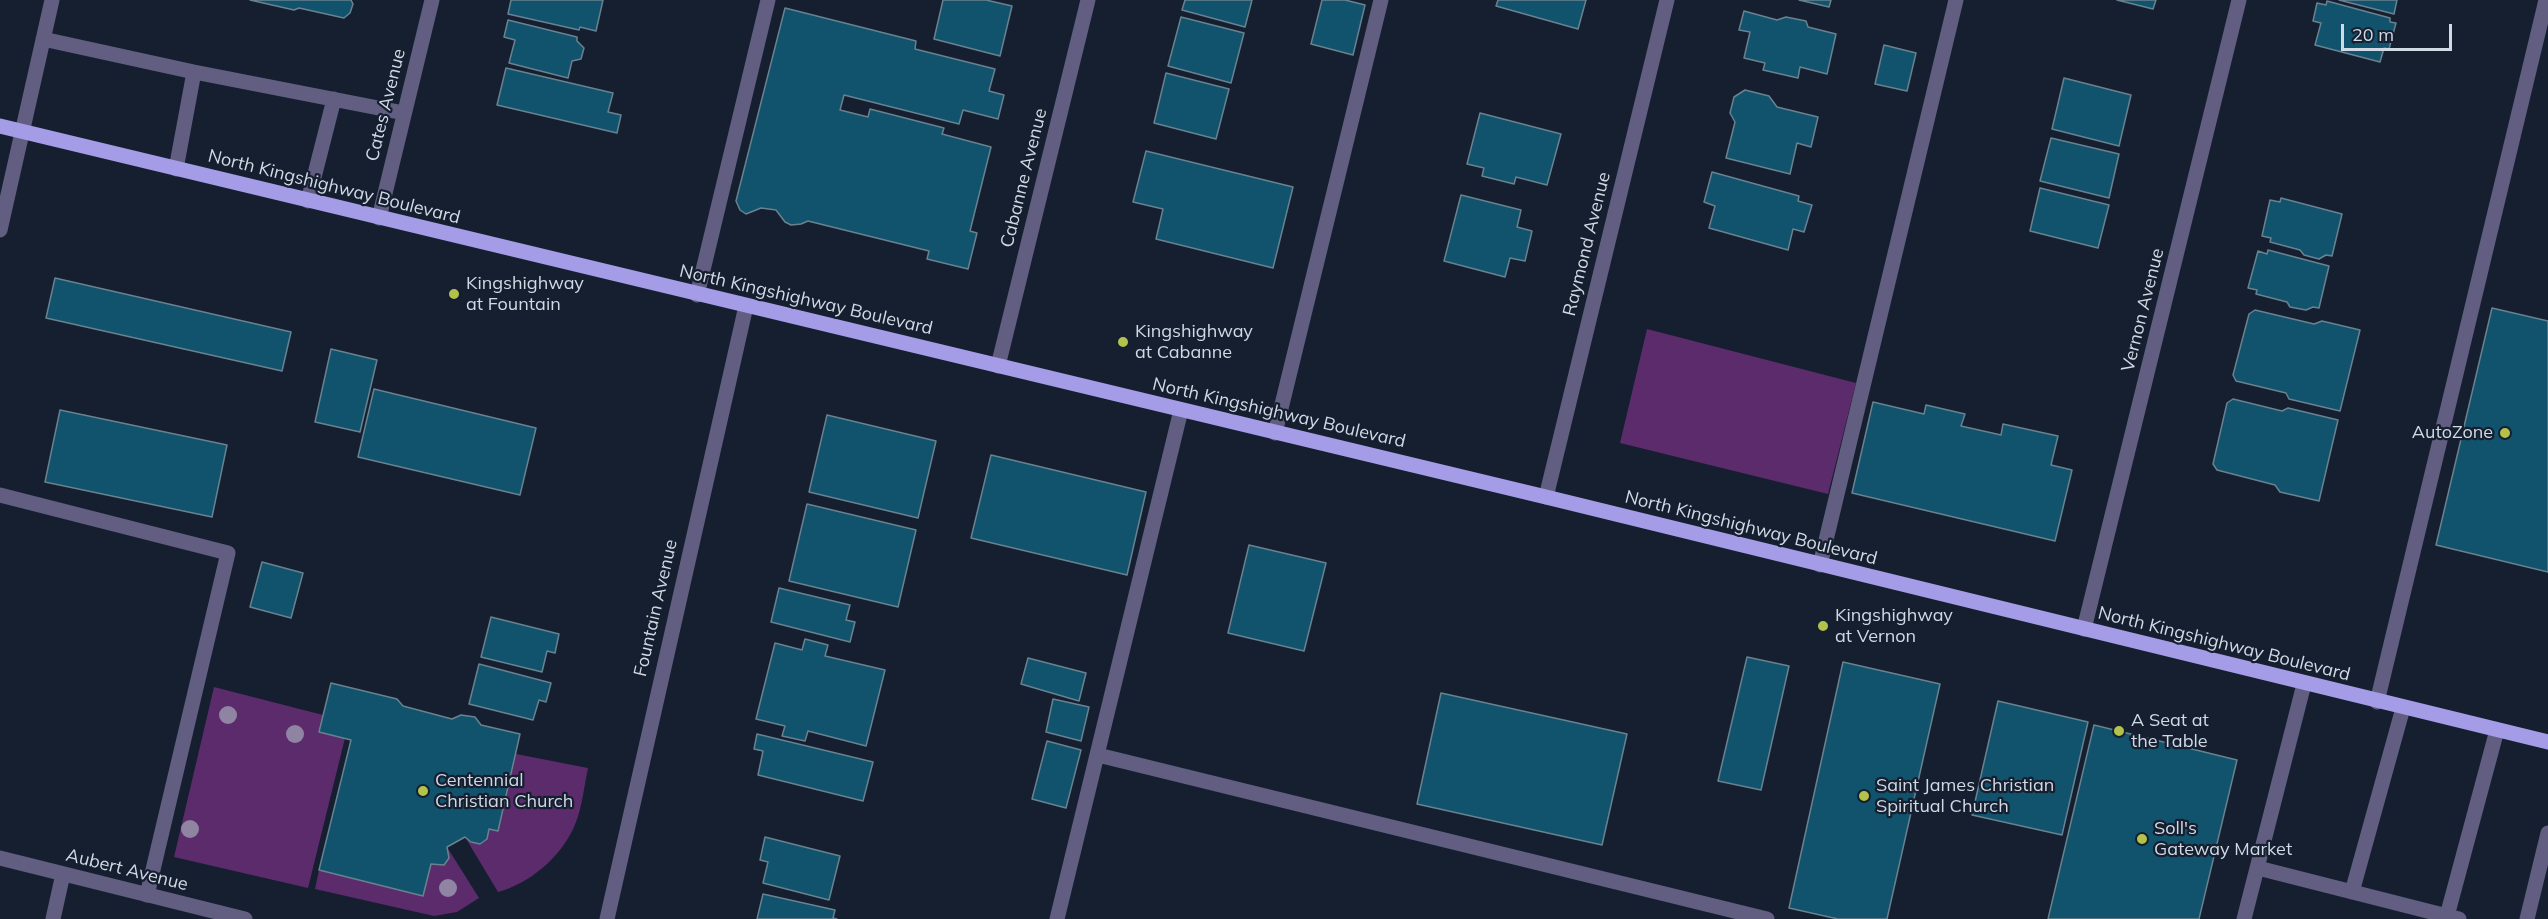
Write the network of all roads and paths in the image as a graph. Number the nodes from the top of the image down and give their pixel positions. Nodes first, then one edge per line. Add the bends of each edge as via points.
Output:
1 (52, 0) edge
2 (432, 0) edge
3 (768, 0) edge
4 (1088, 0) edge
5 (1381, 0) edge
6 (1666, 0) edge
7 (1956, 0) edge
8 (2239, 0) edge
9 (2546, 0) edge
10 (43, 39) junction
11 (194, 72) junction
12 (334, 99) junction
13 (404, 112) junction
14 (0, 126) edge
15 (23, 132) junction
16 (176, 169) junction
17 (308, 201) junction
18 (379, 218) junction
19 (0, 230) edge
20 (697, 295) junction
21 (746, 306) junction
22 (998, 366) junction
23 (1180, 410) junction
24 (1275, 433) junction
25 (0, 495) edge
26 (1546, 497) junction
27 (1820, 565) junction
28 (2084, 629) junction
29 (2304, 684) junction
30 (2377, 702) junction
31 (2403, 708) junction
32 (2497, 730) junction
33 (2548, 742) edge
34 (1098, 755) junction
35 (2548, 833) edge
36 (0, 858) edge
37 (2258, 867) junction
38 (63, 874) junction
39 (2352, 891) junction
40 (147, 895) junction
41 (2453, 917) edge
42 (53, 919) edge
43 (245, 919) edge
44 (607, 919) edge
45 (1057, 919) edge
46 (1767, 919) edge
47 (2244, 919) edge
48 (2527, 919) edge

1 - 10 street
2 - 13 street, Cates Avenue
3 - 20 street
4 - 22 street, Cabanne Avenue
5 - 24 street
6 - 26 street, Raymond Avenue
7 - 27 street
8 - 28 street, Vernon Avenue
9 - 30 street
10 - 11 street
10 - 15 street
11 - 12 street
11 - 16 street
12 - 13 street
12 - 17 street
13 - 18 street, Cates Avenue
14 - 15 main road, North Kingshighway Boulevard
15 - 16 main road, North Kingshighway Boulevard
15 - 19 street
16 - 17 main road, North Kingshighway Boulevard
17 - 18 main road, North Kingshighway Boulevard
18 - 20 main road, North Kingshighway Boulevard
20 - 21 main road, North Kingshighway Boulevard
21 - 22 main road, North Kingshighway Boulevard
21 - 44 street, Fountain Avenue
22 - 23 main road, North Kingshighway Boulevard
23 - 24 main road, North Kingshighway Boulevard
23 - 34 street
24 - 26 main road, North Kingshighway Boulevard
25 - 40 street via 228,552
26 - 27 main road, North Kingshighway Boulevard
27 - 28 main road, North Kingshighway Boulevard
28 - 29 main road, North Kingshighway Boulevard
29 - 30 main road, North Kingshighway Boulevard
29 - 37 street
30 - 31 main road, North Kingshighway Boulevard
31 - 32 main road, North Kingshighway Boulevard
31 - 39 street
32 - 33 main road, North Kingshighway Boulevard
32 - 41 street
34 - 45 street
34 - 46 street
35 - 48 street
36 - 38 street, Aubert Avenue
37 - 39 street
37 - 47 street
38 - 40 street, Aubert Avenue
38 - 42 street
39 - 41 street
40 - 43 street, Aubert Avenue

